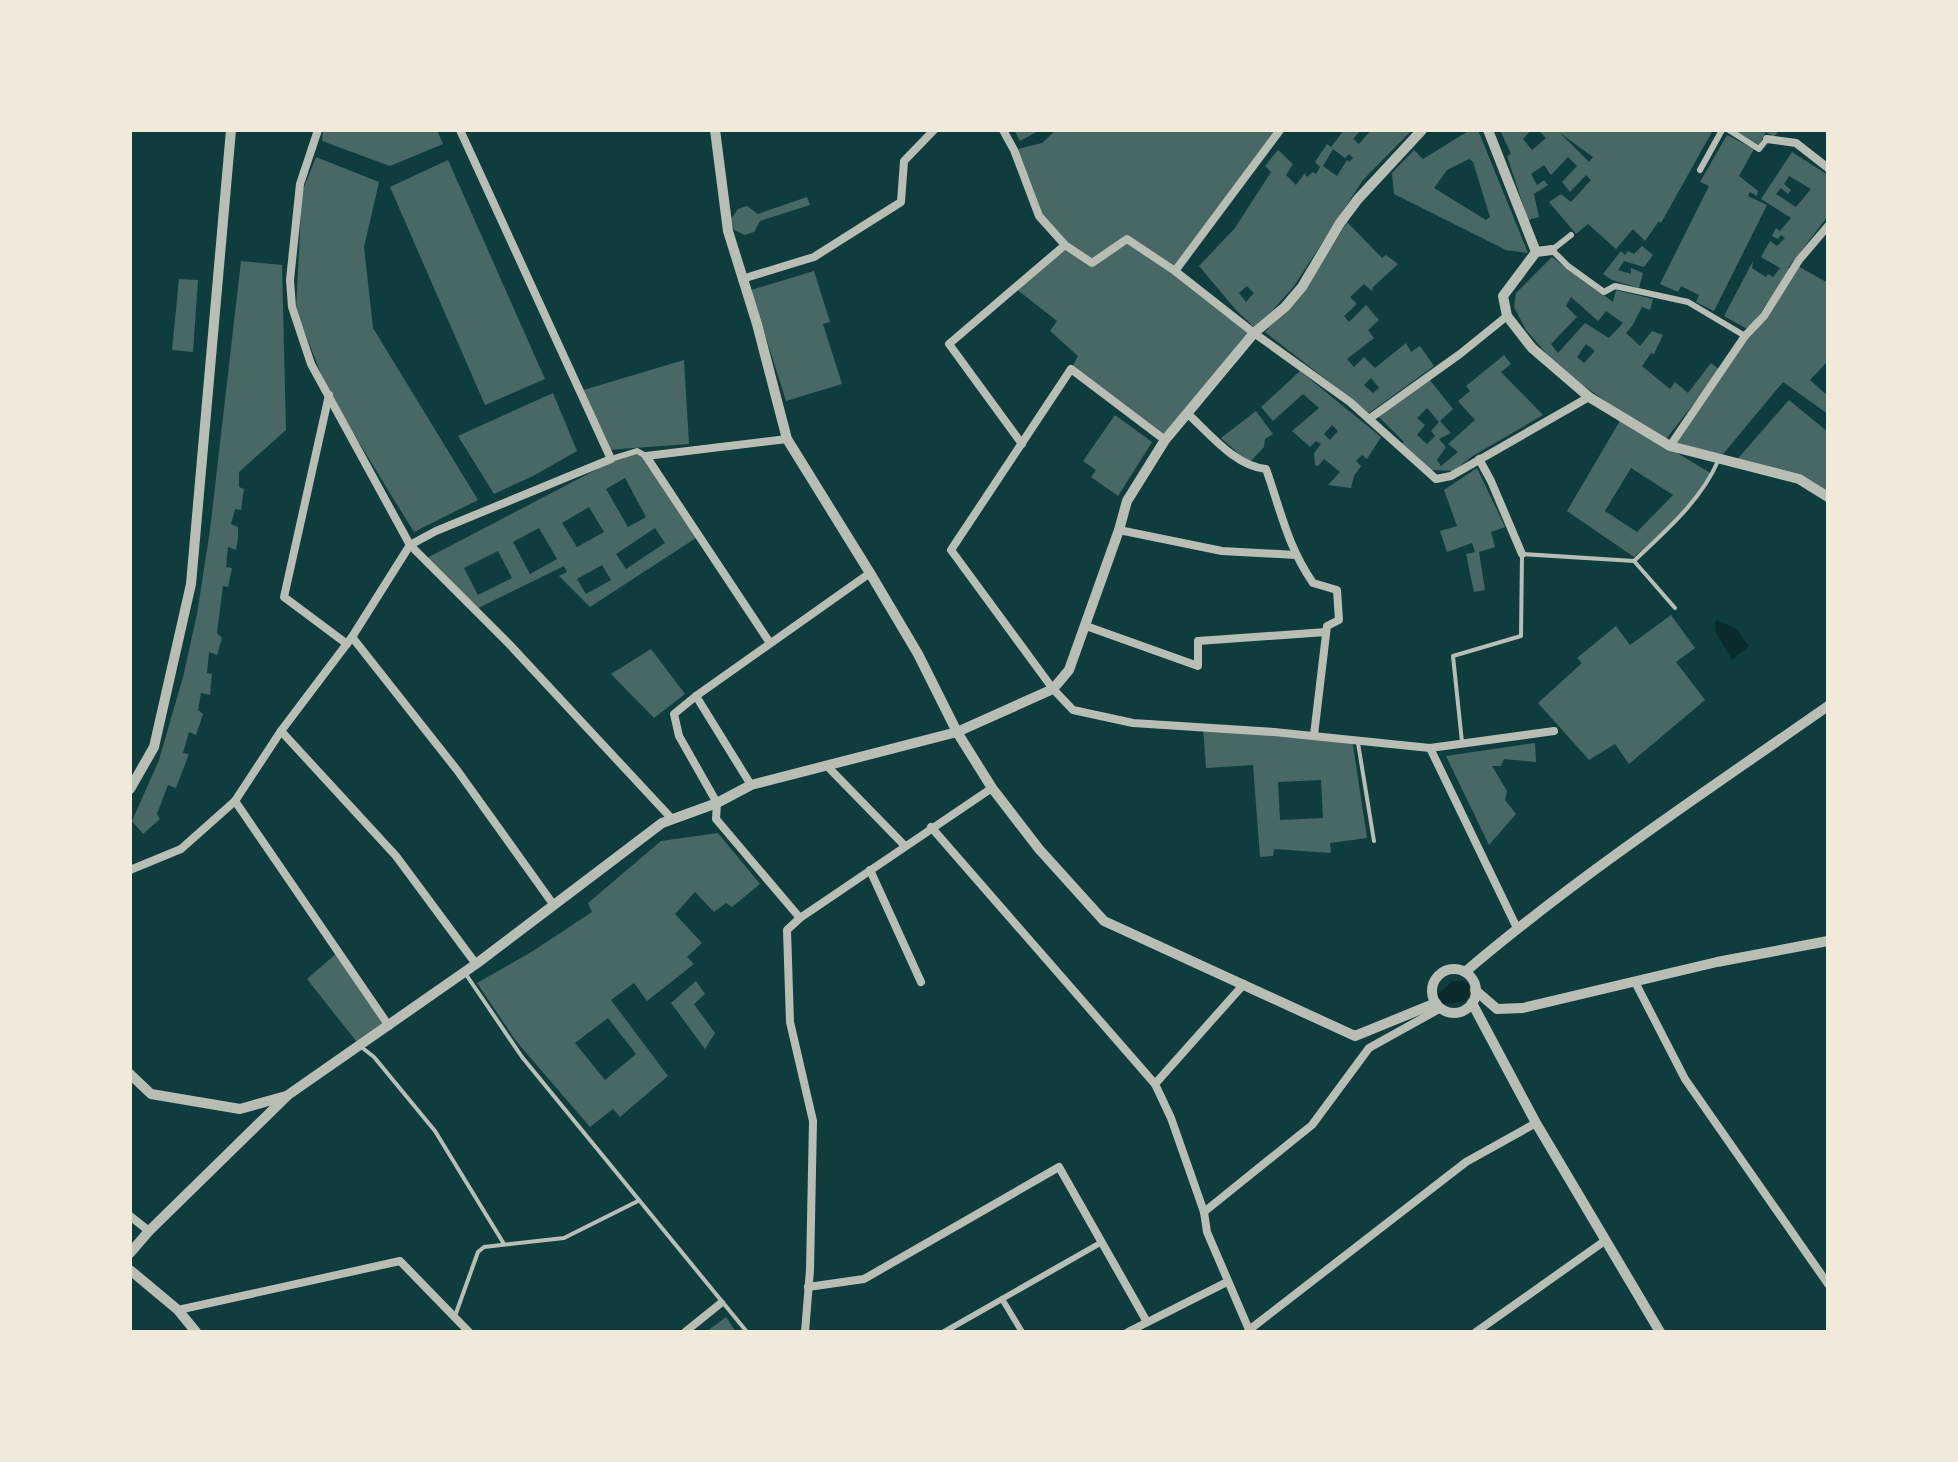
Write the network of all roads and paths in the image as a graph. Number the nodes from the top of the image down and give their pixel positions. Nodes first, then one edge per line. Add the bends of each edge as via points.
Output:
1 (231, 130) edge
2 (318, 130) edge
3 (460, 130) edge
4 (715, 130) edge
5 (934, 130) edge
6 (1003, 130) edge
7 (1280, 130) edge
8 (1422, 130) edge
9 (1488, 130) edge
10 (1722, 130) edge
11 (1729, 130) edge
12 (1767, 139) joint
13 (1828, 168) edge
14 (1700, 170) dead end
15 (1828, 226) edge
16 (1571, 235) dead end
17 (1065, 245) junction
18 (1552, 250) junction
19 (1536, 252) junction
20 (1175, 271) junction
21 (742, 279) junction
22 (1507, 316) junction
23 (1254, 333) junction
24 (1745, 336) junction
25 (329, 394) junction
26 (1589, 397) junction
27 (1188, 414) junction
28 (1369, 419) junction
29 (787, 439) junction
30 (1165, 440) junction
31 (1022, 444) junction
32 (1670, 446) junction
33 (646, 456) junction
34 (611, 459) junction
35 (1479, 459) junction
36 (1719, 459) junction
37 (1828, 497) edge
38 (1119, 530) junction
39 (410, 545) junction
40 (1522, 554) junction
41 (1296, 555) junction
42 (1634, 561) junction
43 (870, 573) junction
44 (1675, 608) dead end
45 (1086, 626) junction
46 (1326, 632) junction
47 (349, 640) junction
48 (770, 643) junction
49 (1053, 689) junction
50 (696, 696) junction
51 (1828, 706) edge
52 (281, 731) junction
53 (1554, 731) dead end
54 (957, 732) junction
55 (1314, 735) junction
56 (1358, 740) junction
57 (1463, 742) junction
58 (1430, 748) junction
59 (828, 767) junction
60 (751, 785) junction
61 (992, 788) junction
62 (130, 789) edge
63 (235, 801) junction
64 (717, 803) junction
65 (672, 819) junction
66 (931, 827) junction
67 (1374, 841) dead end
68 (905, 846) junction
69 (130, 870) edge
70 (870, 870) junction
71 (553, 904) junction
72 (800, 918) junction
73 (1517, 928) junction
74 (1828, 941) edge
75 (476, 964) junction
76 (464, 972) junction
77 (1465, 972) junction
78 (921, 982) dead end
79 (1635, 982) junction
80 (1244, 984) junction
81 (1475, 990) junction
82 (1472, 1003) junction
83 (1438, 1005) junction
84 (389, 1026) junction
85 (360, 1046) junction
86 (130, 1074) edge
87 (1155, 1084) junction
88 (288, 1095) junction
89 (1536, 1123) junction
90 (638, 1201) junction
91 (1204, 1212) junction
92 (130, 1216) edge
93 (149, 1231) junction
94 (1606, 1240) junction
95 (1102, 1242) junction
96 (504, 1244) junction
97 (130, 1253) edge
98 (130, 1270) edge
99 (1227, 1282) junction
100 (1828, 1284) edge
101 (808, 1287) junction
102 (1002, 1299) junction
103 (721, 1303) junction
104 (178, 1310) junction
105 (455, 1316) junction
106 (1147, 1322) junction
107 (1250, 1331) edge
108 (196, 1332) edge
109 (469, 1332) edge
110 (685, 1332) edge
111 (747, 1332) edge
112 (805, 1332) edge
113 (944, 1332) edge
114 (1022, 1332) edge
115 (1128, 1332) edge
116 (1476, 1332) edge
117 (1660, 1332) edge

1 - 62 street via 191,584 154,747
2 - 25 street via 300,184 290,280 301,336
3 - 34 street
4 - 21 street via 722,200
5 - 21 street via 904,161 901,202 814,257
6 - 17 street via 1039,216
7 - 20 street
8 - 23 street via 1358,199 1302,287
9 - 19 street
10 - 14 street
11 - 12 street via 1759,149
12 - 13 street via 1796,143
15 - 24 street
16 - 18 street
17 - 20 street via 1092,263 1127,239
17 - 31 street via 949,344
18 - 19 street
18 - 24 street via 1604,292 1615,286 1688,302
19 - 22 street via 1503,296
20 - 23 street
21 - 29 street
22 - 26 street via 1532,348
22 - 28 street
23 - 27 street
23 - 28 street
24 - 32 street
25 - 39 street
25 - 47 street via 284,597
26 - 32 street
26 - 35 street
27 - 30 street
27 - 41 street via 1241,462 1266,469
28 - 35 street via 1436,479
29 - 33 street
29 - 43 street
30 - 31 street via 1071,369
30 - 38 street via 1127,501
31 - 49 street via 951,550
32 - 36 street
33 - 34 street via 637,451
33 - 48 street
34 - 39 street
35 - 40 street
36 - 37 street via 1799,479
36 - 42 lane via 1681,516
38 - 41 street via 1222,551
38 - 45 street
39 - 47 street
39 - 65 street
40 - 42 lane
40 - 57 lane via 1521,636 1453,656
41 - 46 street via 1313,583 1337,590 1339,620
42 - 44 lane
43 - 48 street
43 - 54 street
45 - 46 street via 1198,666 1198,641
45 - 49 street via 1069,670
46 - 55 street
47 - 52 street
47 - 71 street via 457,770
48 - 50 street
49 - 54 street
49 - 55 street via 1073,710 1133,723
50 - 60 street
50 - 64 street via 674,714 679,736
51 - 73 street
52 - 63 street
52 - 75 street via 396,856
53 - 57 street
54 - 59 street
54 - 61 street
55 - 56 street
56 - 58 street
56 - 67 lane
57 - 58 street
58 - 73 street
59 - 60 street
59 - 68 street
60 - 64 street
61 - 66 street
61 - 80 street via 1104,921
63 - 69 street via 181,849
63 - 84 street
64 - 65 street
64 - 72 street via 716,819
65 - 71 street
66 - 68 street
66 - 87 street
68 - 70 street
70 - 72 street
70 - 78 street
71 - 75 street
72 - 101 street via 787,930 790,1022 813,1121
73 - 77 street
74 - 79 street
75 - 76 street
76 - 84 street
76 - 90 lane via 522,1057
77 - 81 street
77 - 83 street via 1451,969 1438,976 1432,989
79 - 81 street via 1523,1008 1497,1009
79 - 100 street via 1685,1079
80 - 83 street via 1355,1036
80 - 87 street
81 - 82 street
82 - 83 street via 1453,1013
82 - 89 street
83 - 91 street via 1369,1048 1312,1125
84 - 85 street
85 - 88 street
85 - 96 lane via 435,1131
86 - 88 street via 151,1094 240,1109
87 - 91 street
88 - 93 street
89 - 94 street
89 - 107 street via 1466,1162
90 - 96 lane via 564,1238
90 - 103 lane
91 - 99 street
92 - 93 street
93 - 97 street
94 - 116 street
94 - 117 street
95 - 101 street via 1059,1167 864,1279
95 - 102 street
95 - 106 street
96 - 105 lane via 478,1252
98 - 104 street
99 - 106 street
99 - 107 street
101 - 112 street
102 - 113 street
102 - 114 street
103 - 110 street
103 - 111 lane
104 - 105 street via 400,1261
104 - 108 street
105 - 109 street
106 - 115 street

